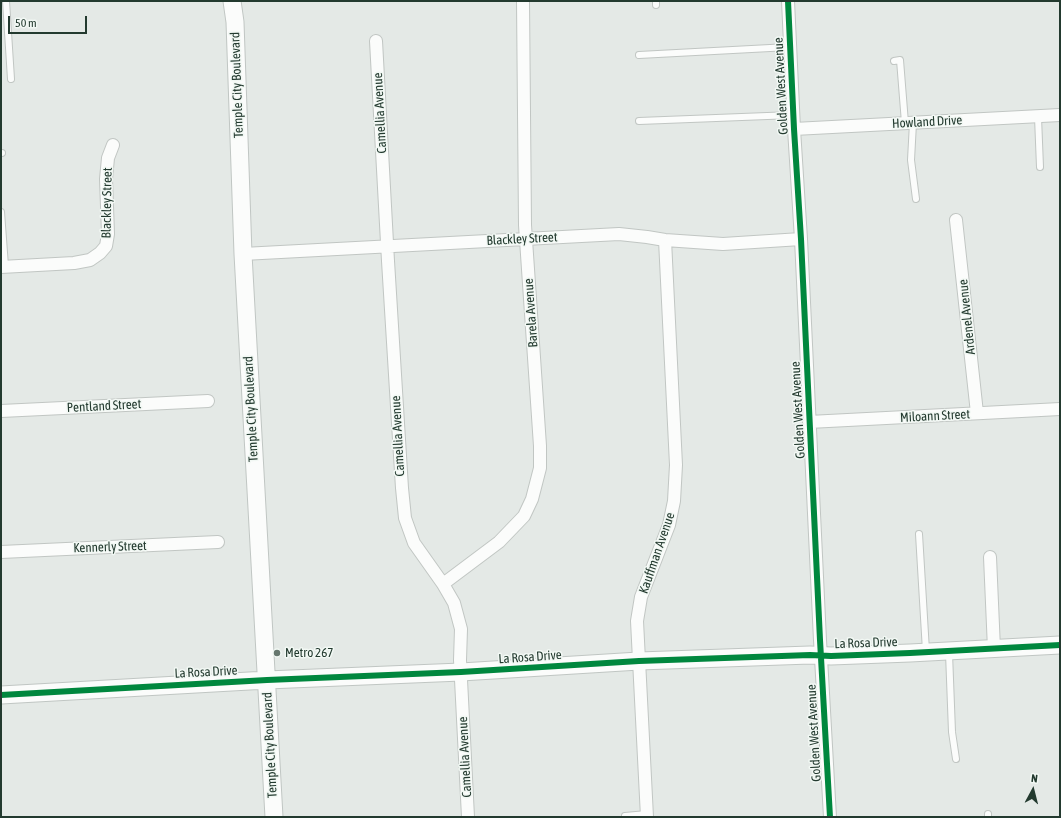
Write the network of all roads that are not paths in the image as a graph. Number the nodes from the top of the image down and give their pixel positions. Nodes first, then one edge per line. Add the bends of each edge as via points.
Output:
1 (6, 1) edge
2 (232, 1) edge
3 (523, 1) edge
4 (788, 1) edge
5 (376, 41) dead end
6 (789, 47) junction
7 (639, 55) dead end
8 (894, 61) dead end
9 (11, 79) dead end
10 (793, 115) junction
11 (1060, 115) edge
12 (1038, 116) junction
13 (639, 121) dead end
14 (909, 123) junction
15 (794, 129) junction
16 (113, 145) dead end
17 (1040, 167) dead end
18 (916, 199) dead end
19 (1, 212) edge
20 (956, 220) dead end
21 (526, 239) junction
22 (801, 239) junction
23 (665, 240) junction
24 (387, 246) junction
25 (242, 254) junction
26 (3, 266) edge
27 (208, 401) dead end
28 (1060, 409) edge
29 (1, 411) edge
30 (977, 413) junction
31 (809, 422) junction
32 (919, 534) dead end
33 (218, 542) dead end
34 (1, 552) edge
35 (990, 557) dead end
36 (443, 584) junction
37 (1060, 645) edge
38 (994, 649) junction
39 (949, 651) junction
40 (926, 652) junction
41 (821, 655) junction
42 (639, 661) junction
43 (460, 672) junction
44 (267, 680) junction
45 (1, 695) edge
46 (956, 759) dead end
47 (625, 816) dead end
48 (647, 816) edge
49 (274, 817) edge
50 (468, 817) edge
51 (830, 817) edge

1 - 9 lane
2 - 25 street, Temple City Boulevard via 235,22
3 - 21 street, Barela Avenue
4 - 6 street, Golden West Avenue
5 - 24 street, Camellia Avenue
6 - 7 lane
6 - 10 street, Golden West Avenue
8 - 14 lane via 900,60
10 - 13 lane
10 - 15 street, Golden West Avenue
11 - 12 street, Howland Drive
12 - 14 street, Howland Drive
12 - 17 lane
14 - 15 street, Howland Drive
14 - 18 lane
15 - 22 street, Golden West Avenue
16 - 26 street, Blackley Street via 108,158 106,179 108,234 106,246 100,253 90,260 74,263
19 - 26 lane
20 - 30 street, Ardenel Avenue
21 - 23 street, Blackley Street via 619,234
21 - 24 street, Blackley Street
21 - 36 street, Barela Avenue via 540,446 537,484 524,516 512,530
22 - 23 street, Blackley Street via 723,244
22 - 31 street, Golden West Avenue
23 - 42 street, Kauffman Avenue via 676,465 674,501 669,525 641,597 637,621
24 - 25 street, Blackley Street
24 - 36 street, Camellia Avenue via 405,518 414,544
25 - 44 street, Temple City Boulevard
27 - 29 street, Pentland Street
28 - 30 street, Miloann Street
30 - 31 street, Miloann Street
31 - 41 street, Golden West Avenue
32 - 40 lane
33 - 34 street, Kennerly Street
35 - 38 street
36 - 43 street, Camellia Avenue via 454,603 461,630
37 - 38 street, La Rosa Drive
38 - 39 street, La Rosa Drive
39 - 40 street, La Rosa Drive
39 - 46 lane via 952,732
40 - 41 street, La Rosa Drive
41 - 42 street, La Rosa Drive
41 - 51 street, Golden West Avenue
42 - 43 street, La Rosa Drive
42 - 48 street, Kauffman Avenue
43 - 44 street, La Rosa Drive
43 - 50 street, Camellia Avenue
44 - 45 street, La Rosa Drive
44 - 49 street, Temple City Boulevard
47 - 48 lane

